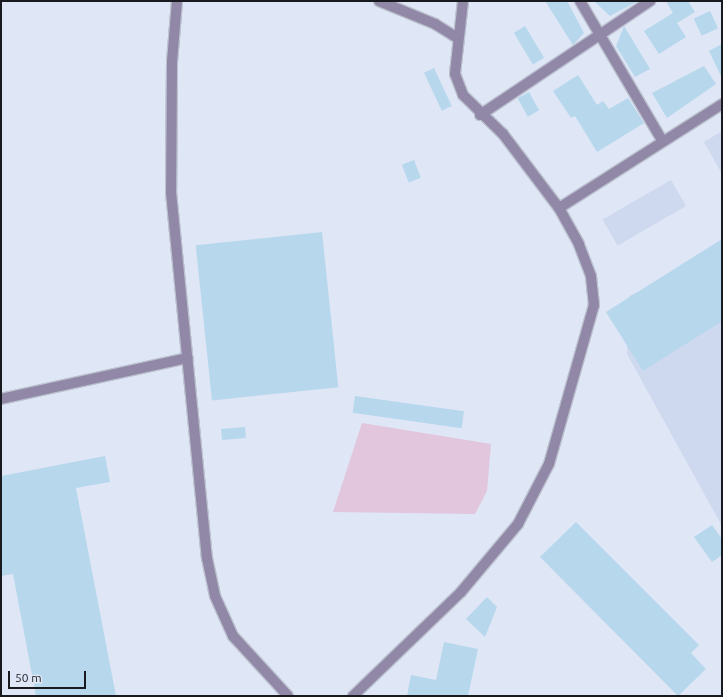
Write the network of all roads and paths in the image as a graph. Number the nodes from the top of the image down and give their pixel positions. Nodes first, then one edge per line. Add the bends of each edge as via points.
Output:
1 (177, 1) edge
2 (379, 1) edge
3 (463, 1) edge
4 (580, 1) edge
5 (650, 1) edge
6 (600, 36) junction
7 (457, 38) junction
8 (722, 104) edge
9 (480, 115) junction
10 (662, 140) junction
11 (559, 208) junction
12 (188, 358) junction
13 (1, 399) edge
14 (288, 696) edge
15 (353, 696) edge

1 - 12 street via 172,62 171,192
2 - 7 street via 436,24
3 - 7 street
4 - 6 street
5 - 6 street
6 - 9 street
6 - 10 street
7 - 9 street via 455,74 463,95
8 - 10 street
9 - 11 street via 503,134
10 - 11 street
11 - 15 street via 579,244 591,276 594,305 549,464 518,524 461,592
12 - 13 street
12 - 14 street via 207,558 215,596 233,636

